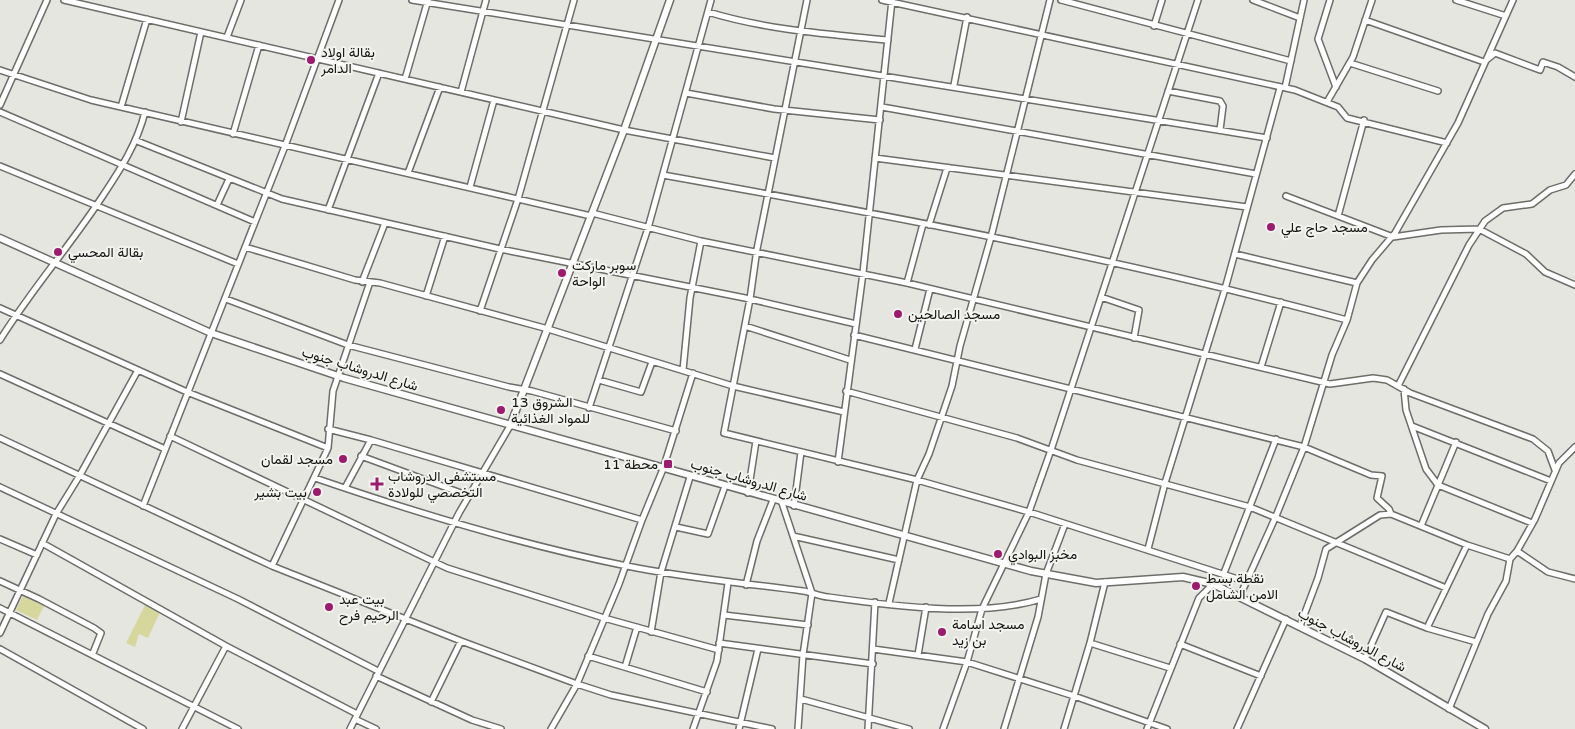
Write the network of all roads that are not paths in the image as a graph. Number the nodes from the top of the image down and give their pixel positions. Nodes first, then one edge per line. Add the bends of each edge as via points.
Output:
1 (47, 0) edge
2 (64, 0) edge
3 (93, 0) edge
4 (241, 0) edge
5 (339, 0) edge
6 (412, 0) edge
7 (486, 0) edge
8 (574, 0) edge
9 (670, 0) edge
10 (711, 0) edge
11 (807, 0) edge
12 (882, 0) edge
13 (1050, 0) edge
14 (1061, 0) edge
15 (1162, 0) edge
16 (1198, 0) edge
17 (1253, 0) edge
18 (1304, 0) edge
19 (1330, 0) edge
20 (1372, 0) edge
21 (1456, 0) edge
22 (1513, 0) edge
23 (428, 1) edge
24 (892, 1) edge
25 (91, 6) junction
26 (483, 11) junction
27 (708, 12) junction
28 (1506, 16) junction
29 (967, 17) junction
30 (1300, 18) junction
31 (146, 19) junction
32 (1365, 20) junction
33 (567, 24) junction
34 (1154, 26) junction
35 (800, 31) junction
36 (202, 32) junction
37 (1042, 33) junction
38 (1186, 34) junction
39 (227, 37) junction
40 (888, 40) junction
41 (656, 41) junction
42 (260, 45) junction
43 (698, 47) junction
44 (319, 59) junction
45 (794, 61) junction
46 (1291, 61) junction
47 (1484, 62) junction
48 (1350, 63) junction
49 (1177, 65) junction
50 (0, 70) edge
51 (379, 73) junction
52 (12, 74) junction
53 (885, 75) junction
54 (1575, 78) edge
55 (405, 79) junction
56 (954, 85) junction
57 (440, 87) junction
58 (1336, 87) junction
59 (1283, 88) junction
60 (1168, 91) junction
61 (1438, 91) dead end
62 (461, 92) junction
63 (686, 93) junction
64 (1027, 98) junction
65 (494, 100) junction
66 (1327, 102) junction
67 (0, 105) edge
68 (121, 107) junction
69 (882, 107) junction
70 (784, 110) junction
71 (543, 111) junction
72 (0, 112) edge
73 (145, 112) junction
74 (880, 120) junction
75 (1159, 120) junction
76 (1364, 120) junction
77 (181, 122) junction
78 (624, 130) junction
79 (1220, 130) junction
80 (1018, 133) junction
81 (232, 134) junction
82 (674, 137) junction
83 (1267, 138) junction
84 (137, 141) junction
85 (1447, 143) junction
86 (285, 146) junction
87 (1147, 156) junction
88 (775, 158) junction
89 (875, 158) junction
90 (347, 159) junction
91 (124, 164) junction
92 (0, 166) edge
93 (947, 168) junction
94 (408, 173) junction
95 (1256, 174) junction
96 (1575, 174) edge
97 (663, 176) junction
98 (1006, 176) junction
99 (229, 179) junction
100 (470, 187) junction
101 (1135, 192) junction
102 (267, 194) junction
103 (769, 194) junction
104 (1286, 196) dead end
105 (518, 199) junction
106 (217, 205) junction
107 (96, 206) junction
108 (1247, 207) junction
109 (328, 210) junction
110 (592, 214) junction
111 (870, 214) junction
112 (1338, 216) junction
113 (255, 222) junction
114 (385, 223) junction
115 (926, 225) junction
116 (648, 228) junction
117 (1479, 229) junction
118 (445, 236) junction
119 (991, 237) junction
120 (1392, 237) junction
121 (0, 238) edge
122 (701, 241) junction
123 (245, 247) junction
124 (500, 249) junction
125 (758, 253) junction
126 (1235, 254) junction
127 (574, 262) junction
128 (1112, 263) junction
129 (56, 264) junction
130 (238, 264) junction
131 (863, 273) junction
132 (633, 275) junction
133 (362, 282) junction
134 (370, 282) junction
135 (907, 283) junction
136 (1357, 283) junction
137 (1575, 285) edge
138 (691, 288) junction
139 (1225, 288) junction
140 (930, 290) junction
141 (426, 296) junction
142 (1100, 297) junction
143 (226, 299) junction
144 (750, 299) junction
145 (974, 300) junction
146 (1282, 302) junction
147 (0, 308) edge
148 (480, 311) junction
149 (16, 314) junction
150 (1347, 320) junction
151 (856, 324) junction
152 (745, 326) junction
153 (1090, 328) junction
154 (548, 329) junction
155 (212, 333) junction
156 (854, 334) junction
157 (1134, 338) junction
158 (0, 340) edge
159 (348, 345) junction
160 (609, 349) junction
161 (915, 349) junction
162 (1205, 354) junction
163 (850, 360) junction
164 (958, 360) junction
165 (652, 362) junction
166 (1261, 367) junction
167 (138, 370) junction
168 (683, 370) junction
169 (693, 373) junction
170 (0, 374) edge
171 (338, 376) junction
172 (599, 380) junction
173 (1324, 382) junction
174 (733, 386) junction
175 (1398, 386) junction
176 (524, 389) junction
177 (1069, 389) junction
178 (1404, 389) junction
179 (846, 391) junction
180 (186, 392) junction
181 (589, 408) junction
182 (844, 412) junction
183 (1185, 417) junction
184 (942, 418) junction
185 (108, 423) junction
186 (510, 426) junction
187 (1412, 426) junction
188 (328, 429) junction
189 (676, 431) junction
190 (170, 436) junction
191 (0, 438) edge
192 (1276, 439) junction
193 (371, 440) junction
194 (756, 442) junction
195 (1456, 442) junction
196 (1575, 446) edge
197 (1304, 447) junction
198 (328, 448) junction
199 (165, 449) junction
200 (1051, 450) junction
201 (801, 452) junction
202 (362, 456) junction
203 (838, 462) junction
204 (663, 469) junction
205 (1555, 470) junction
206 (482, 473) junction
207 (80, 475) junction
208 (690, 477) junction
209 (315, 478) junction
210 (917, 480) junction
211 (1551, 481) junction
212 (1165, 483) junction
213 (1438, 485) junction
214 (725, 486) junction
215 (0, 487) edge
216 (345, 488) junction
217 (748, 493) junction
218 (469, 496) junction
219 (773, 500) junction
220 (304, 501) junction
221 (782, 503) junction
222 (143, 506) junction
223 (794, 506) junction
224 (1250, 507) junction
225 (1029, 512) junction
226 (56, 514) junction
227 (1391, 514) junction
228 (1276, 516) junction
229 (642, 520) junction
230 (455, 522) junction
231 (1532, 523) junction
232 (1065, 524) junction
233 (1421, 526) junction
234 (676, 527) junction
235 (793, 536) junction
236 (905, 536) junction
237 (0, 539) edge
238 (1337, 542) junction
239 (42, 543) junction
240 (1467, 545) junction
241 (1148, 549) junction
242 (1517, 551) junction
243 (37, 555) junction
244 (1510, 559) junction
245 (899, 560) junction
246 (434, 562) junction
247 (1003, 564) junction
248 (272, 566) junction
249 (626, 566) junction
250 (661, 572) junction
251 (1224, 573) junction
252 (1046, 574) junction
253 (1575, 579) edge
254 (0, 581) edge
255 (1105, 582) junction
256 (1247, 582) junction
257 (728, 583) junction
258 (1213, 584) junction
259 (746, 585) junction
260 (1446, 588) junction
261 (21, 592) junction
262 (812, 593) junction
263 (1240, 596) junction
264 (1041, 599) junction
265 (875, 602) junction
266 (889, 603) junction
267 (926, 607) junction
268 (0, 608) edge
269 (982, 609) junction
270 (11, 613) junction
271 (724, 615) junction
272 (604, 618) junction
273 (1286, 619) junction
274 (405, 620) junction
275 (808, 625) junction
276 (1300, 626) junction
277 (637, 627) junction
278 (1427, 628) junction
279 (651, 632) junction
280 (0, 633) edge
281 (461, 641) junction
282 (1476, 642) junction
283 (719, 643) junction
284 (1090, 643) junction
285 (1180, 644) junction
286 (226, 646) junction
287 (0, 649) edge
288 (758, 649) junction
289 (874, 649) junction
290 (719, 650) junction
291 (93, 653) junction
292 (803, 655) junction
293 (918, 655) junction
294 (588, 656) junction
295 (1365, 659) junction
296 (967, 662) junction
297 (873, 664) junction
298 (625, 667) junction
299 (1170, 668) junction
300 (377, 674) junction
301 (1260, 676) junction
302 (1020, 680) junction
303 (577, 684) junction
304 (707, 692) junction
305 (1074, 696) junction
306 (801, 699) junction
307 (431, 702) junction
308 (195, 706) junction
309 (1449, 709) junction
310 (699, 713) junction
311 (356, 716) junction
312 (870, 717) junction
313 (741, 722) junction
314 (1150, 723) junction
315 (143, 729) edge
316 (182, 729) edge
317 (238, 729) edge
318 (350, 729) edge
319 (376, 729) edge
320 (501, 729) edge
321 (551, 729) edge
322 (693, 729) edge
323 (739, 729) edge
324 (772, 729) edge
325 (798, 729) edge
326 (868, 729) edge
327 (909, 729) edge
328 (943, 729) edge
329 (1004, 729) edge
330 (1064, 729) edge
331 (1147, 729) edge
332 (1167, 729) edge
333 (1237, 729) edge
334 (1485, 729) edge

1 - 52 street
2 - 25 street
3 - 25 street
4 - 39 street
5 - 44 street
6 - 23 street
7 - 26 street
8 - 33 street
9 - 41 street
10 - 27 street
11 - 35 street
12 - 24 street
13 - 37 street
14 - 34 street
15 - 34 street
16 - 38 street
17 - 30 street
18 - 30 street
19 - 58 street via 1318,39
20 - 32 street
21 - 28 street
22 - 28 street
23 - 26 street
23 - 55 street
24 - 29 street
24 - 40 street
25 - 31 street
26 - 33 street
26 - 62 street
27 - 35 street via 746,24
27 - 43 street
28 - 47 street
29 - 37 street
29 - 56 street
30 - 46 street
31 - 36 street
31 - 68 street
32 - 47 street
32 - 48 street
33 - 41 street
33 - 71 street
34 - 38 street
35 - 40 street
35 - 45 street
36 - 39 street
36 - 77 street
37 - 49 street
37 - 64 street
38 - 46 street
38 - 49 street
39 - 42 street
40 - 53 street
41 - 43 street
41 - 78 street
42 - 44 street
42 - 81 street
43 - 45 street
43 - 63 street
44 - 51 street
44 - 86 street
45 - 53 street
45 - 70 street
46 - 59 street
47 - 54 street via 1495,53 1540,70 1543,62
47 - 85 street
48 - 58 street
48 - 61 street
49 - 59 street
49 - 60 street
50 - 52 street
51 - 55 street
51 - 90 street
52 - 67 street
52 - 68 street via 68,94
53 - 56 street
53 - 69 street
55 - 57 street
56 - 64 street
57 - 62 street
57 - 94 street
58 - 66 street
59 - 66 street
59 - 83 street
60 - 75 street
60 - 79 street via 1220,101 1223,106
62 - 65 street
63 - 70 street
63 - 82 street
64 - 75 street
64 - 80 street
65 - 71 street
65 - 100 street
66 - 76 street via 1338,107 1347,118
68 - 73 street
69 - 74 street
69 - 80 street
70 - 74 street
70 - 88 street
71 - 78 street
71 - 105 street
72 - 91 street
73 - 77 street
73 - 84 street
74 - 89 street
75 - 79 street
75 - 87 street
76 - 85 street
76 - 112 street
77 - 81 street
78 - 82 street
78 - 110 street
79 - 83 street
80 - 87 street
80 - 98 street
81 - 86 street
82 - 88 street
82 - 97 street
83 - 95 street
84 - 91 street
84 - 99 street
85 - 120 street
86 - 90 street
86 - 102 street
87 - 95 street
87 - 101 street
88 - 103 street
89 - 93 street
89 - 111 street
90 - 94 street
90 - 109 street
91 - 106 street
91 - 107 street
92 - 107 street
93 - 98 street
93 - 115 street
94 - 100 street
95 - 108 street
96 - 117 street via 1566,185 1550,190 1532,204 1503,208 1490,216
97 - 103 street
97 - 116 street
98 - 101 street
98 - 119 street
99 - 102 street
99 - 106 street
100 - 105 street
101 - 108 street
101 - 128 street
102 - 109 street
102 - 113 street
103 - 111 street
103 - 125 street
104 - 112 street
105 - 110 street
105 - 124 street
106 - 113 street
107 - 129 street
107 - 130 street
108 - 126 street
109 - 114 street
110 - 116 street
110 - 127 street
111 - 115 street
111 - 131 street
112 - 120 street
113 - 123 street
114 - 118 street
114 - 133 street
115 - 119 street
115 - 135 street
116 - 122 street
116 - 132 street
117 - 120 street
117 - 137 street via 1526,254 1545,272
117 - 175 street
118 - 124 street
118 - 141 street
119 - 128 street
119 - 145 street
120 - 136 street
121 - 129 street, شارع الدروشاب جنوب
122 - 125 street
122 - 138 street
123 - 130 street
123 - 133 street
124 - 127 street
124 - 148 street
125 - 131 street
125 - 144 street
126 - 136 street
126 - 139 street
127 - 132 street
127 - 154 street
128 - 139 street
128 - 142 street
129 - 149 street
129 - 155 street, شارع الدروشاب جنوب
130 - 143 street
131 - 135 street
131 - 151 street
132 - 138 street
132 - 160 street
133 - 134 street
134 - 141 street
134 - 159 street
135 - 140 street
136 - 150 street
138 - 144 street
138 - 168 street
139 - 146 street
139 - 162 street
140 - 145 street
140 - 161 street
141 - 148 street
142 - 153 street
142 - 157 street via 1139,310
143 - 155 street
143 - 159 street
144 - 151 street
144 - 152 street
145 - 153 street
145 - 164 street
146 - 150 street
146 - 166 street
147 - 149 street
148 - 154 street
149 - 158 street
149 - 167 street
150 - 173 street
151 - 156 street
152 - 163 street
152 - 174 street
153 - 157 street
153 - 177 street
154 - 160 street
154 - 176 street
155 - 171 street, شارع الدروشاب جنوب
155 - 180 street
156 - 161 street
156 - 163 street
157 - 162 street
159 - 171 street
159 - 176 street
160 - 165 street
160 - 172 street
161 - 164 street
162 - 166 street
162 - 183 street
163 - 179 street
164 - 177 street
164 - 184 street
165 - 168 street
165 - 172 street via 641,392
166 - 173 street
167 - 180 street
167 - 185 street
168 - 169 street
169 - 174 street
169 - 189 street
170 - 185 street
171 - 186 street, شارع الدروشاب جنوب
171 - 188 street
172 - 181 street
173 - 175 street via 1334,384 1383,379
173 - 197 street
174 - 182 street
174 - 194 street via 724,433
175 - 178 street
176 - 181 street
176 - 186 street
177 - 183 street
177 - 200 street
178 - 187 street
178 - 205 street via 1533,439 1548,451
179 - 182 street
179 - 184 street
180 - 190 street
180 - 198 street
181 - 189 street
182 - 203 street
183 - 192 street
183 - 212 street
184 - 200 street
184 - 210 street
185 - 199 street
185 - 207 street
186 - 204 street, شارع الدروشاب جنوب
186 - 206 street
187 - 195 street
187 - 213 street via 1426,469
188 - 193 street
188 - 198 street
189 - 204 street
190 - 199 street
190 - 220 street
191 - 207 street
192 - 197 street
192 - 224 street
193 - 202 street
193 - 206 street
194 - 201 street
194 - 217 street
195 - 211 street
195 - 213 street
196 - 205 street
197 - 227 street via 1372,475 1382,476 1377,498 1390,509
197 - 228 street
198 - 209 street
199 - 222 street
200 - 212 street
200 - 225 street
201 - 203 street
201 - 223 street
202 - 216 street
202 - 218 street
203 - 210 street
204 - 208 street, شارع الدروشاب جنوب
204 - 229 street
205 - 211 street
206 - 218 street
206 - 229 street
207 - 222 street
207 - 226 street
208 - 214 street, شارع الدروشاب جنوب
208 - 234 street
209 - 216 street
209 - 220 street
210 - 225 street
210 - 236 street
211 - 231 street
212 - 224 street
212 - 241 street
213 - 231 street
213 - 233 street
214 - 217 street, شارع الدروشاب جنوب
214 - 234 street via 708,534
215 - 226 street
216 - 230 street
217 - 219 street, شارع الدروشاب جنوب
218 - 230 street
219 - 221 street, شارع الدروشاب جنوب
219 - 259 street via 757,541
220 - 246 street
220 - 248 street
221 - 223 street, شارع الدروشاب جنوب
221 - 235 street
222 - 248 street
223 - 236 street, شارع الدروشاب جنوب
224 - 228 street
224 - 251 street
225 - 232 street
225 - 247 street
226 - 239 street
226 - 300 street via 238,599
227 - 233 street
227 - 238 street via 1380,515
228 - 238 street
228 - 256 street
229 - 249 street
230 - 246 street
230 - 249 street
231 - 242 street
232 - 241 street
232 - 252 street
233 - 240 street
234 - 250 street
235 - 245 street
235 - 262 street
236 - 245 street
236 - 247 street, شارع الدروشاب جنوب
237 - 243 street
238 - 260 street
238 - 276 street via 1326,549
239 - 243 street
239 - 286 street
240 - 244 street
240 - 260 street
241 - 251 street
242 - 244 street
242 - 253 street via 1548,572
243 - 261 street
244 - 282 street via 1506,581
245 - 266 street
246 - 272 street
246 - 274 street
247 - 252 street, شارع الدروشاب جنوب
247 - 269 street
248 - 274 street
249 - 250 street
249 - 272 street
250 - 257 street
250 - 279 street
251 - 256 street
252 - 255 street, شارع الدروشاب جنوب
252 - 264 street
254 - 261 street
255 - 258 street, شارع الدروشاب جنوب via 1183,577
255 - 284 street
256 - 263 street
257 - 259 street
257 - 271 street
258 - 263 street, شارع الدروشاب جنوب
258 - 285 street via 1199,598
259 - 262 street
260 - 278 street
261 - 270 street
261 - 291 street via 40,598 101,633
262 - 265 street
262 - 275 street
263 - 273 street, شارع الدروشاب جنوب
264 - 269 street
264 - 302 street
265 - 266 street
265 - 289 street
266 - 267 street
267 - 269 street
267 - 293 street
268 - 270 street
269 - 296 street
270 - 280 street
270 - 291 street
271 - 275 street
271 - 283 street
272 - 277 street
272 - 294 street
273 - 276 street, شارع الدروشاب جنوب
273 - 301 street
274 - 281 street
274 - 300 street
275 - 292 street
276 - 295 street, شارع الدروشاب جنوب
277 - 279 street
277 - 298 street
278 - 282 street
278 - 295 street via 1386,612
279 - 290 street
281 - 303 street
281 - 307 street
282 - 309 street
283 - 288 street
283 - 290 street
284 - 299 street
284 - 305 street
285 - 299 street
285 - 301 street
286 - 308 street
286 - 311 street
287 - 315 street
288 - 292 street
288 - 313 street
289 - 293 street
289 - 297 street
290 - 304 street
291 - 308 street
292 - 297 street
292 - 306 street
293 - 296 street
294 - 298 street
294 - 303 street
295 - 309 street, شارع الدروشاب جنوب
296 - 302 street
296 - 328 street
297 - 312 street
298 - 304 street
299 - 314 street
300 - 307 street
300 - 311 street
301 - 333 street
302 - 305 street
302 - 329 street
303 - 310 street via 611,695
303 - 321 street
304 - 310 street
305 - 314 street
305 - 330 street
306 - 312 street
306 - 325 street
307 - 320 street
308 - 316 street
308 - 317 street
309 - 334 street, شارع الدروشاب جنوب
310 - 313 street
310 - 322 street
311 - 318 street
311 - 319 street
312 - 326 street
312 - 327 street
313 - 323 street
313 - 324 street
314 - 331 street
314 - 332 street

